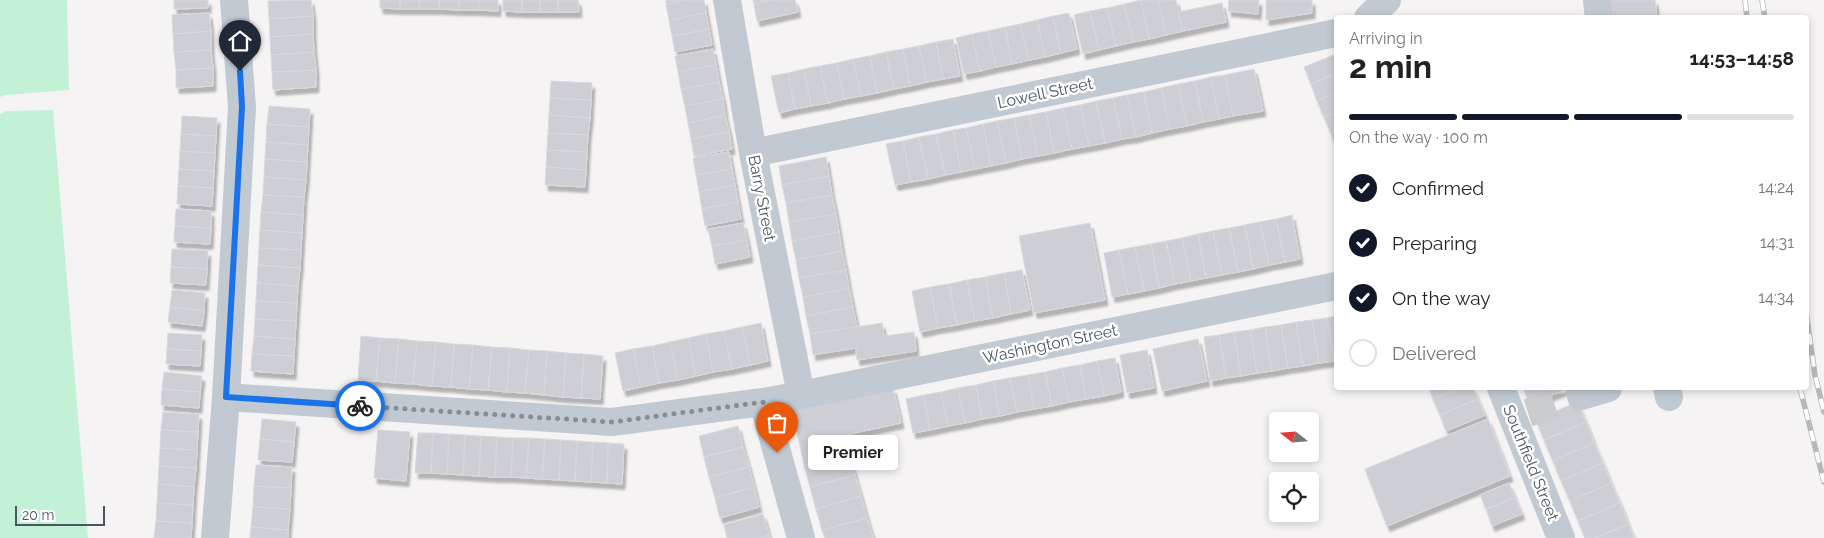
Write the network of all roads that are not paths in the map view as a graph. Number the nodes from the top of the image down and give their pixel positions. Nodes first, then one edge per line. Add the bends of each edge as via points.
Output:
1 (234, 0) edge
2 (727, 0) edge
3 (1387, 0) edge
4 (1597, 0) edge
5 (1371, 15) edge
6 (1599, 15) edge
7 (1334, 33) edge
8 (753, 153) junction
9 (1334, 286) edge
10 (1501, 390) edge
11 (1601, 390) edge
12 (801, 394) junction
13 (1581, 396) tunnel mouth
14 (226, 397) junction
15 (763, 402) junction
16 (215, 538) edge
17 (801, 538) edge
18 (1561, 538) edge

1 - 14 street via 242,107
2 - 8 street, Barry Street
3 - 5 street
4 - 6 street
7 - 8 street, Lowell Street
8 - 12 street, Barry Street
9 - 12 street, Washington Street
10 - 18 street, Southfield Street via 1520,415
11 - 13 street
12 - 15 street, Washington Street
14 - 15 street, Washington Street via 612,422
14 - 16 street
15 - 17 street

